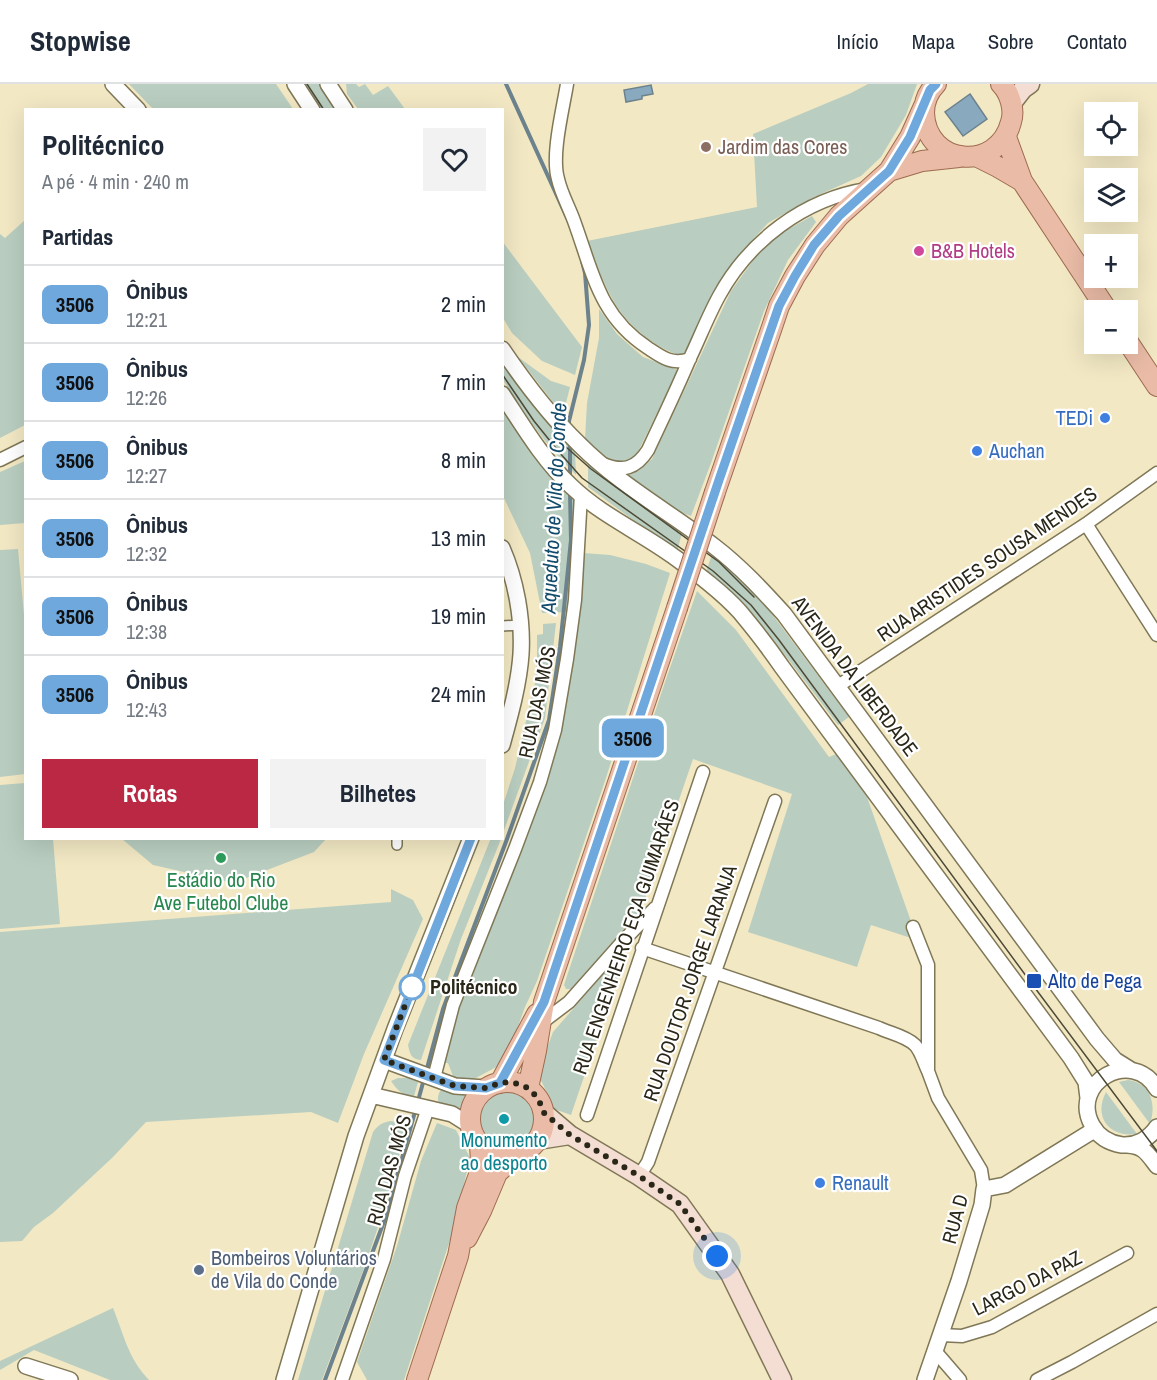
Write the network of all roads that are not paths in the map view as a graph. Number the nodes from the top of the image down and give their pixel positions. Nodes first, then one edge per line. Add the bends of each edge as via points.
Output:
1 (113, 84) edge
2 (295, 84) edge
3 (328, 84) edge
4 (567, 84) edge
5 (1001, 84) edge
6 (1030, 84) edge
7 (930, 91) edge
8 (1012, 104) junction
9 (136, 108) edge
10 (311, 108) edge
11 (344, 108) edge
12 (1006, 137) junction
13 (969, 157) junction
14 (889, 171) junction
15 (1022, 181) junction
16 (868, 189) junction
17 (1100, 300) edge
18 (504, 351) edge
19 (1137, 354) edge
20 (690, 359) junction
21 (1155, 379) edge
22 (504, 397) edge
23 (24, 448) edge
24 (0, 460) edge
25 (598, 462) junction
26 (1157, 473) edge
27 (581, 495) junction
28 (1086, 524) junction
29 (504, 553) edge
30 (520, 625) junction
31 (504, 626) edge
32 (1157, 634) edge
33 (838, 686) junction
34 (504, 736) edge
35 (703, 772) dead end
36 (774, 801) dead end
37 (470, 840) edge
38 (658, 906) junction
39 (913, 927) dead end
40 (642, 948) junction
41 (714, 974) junction
42 (544, 1002) junction
43 (540, 1024) junction
44 (384, 1060) junction
45 (1131, 1070) junction
46 (928, 1071) junction
47 (434, 1078) junction
48 (493, 1085) junction
49 (1156, 1086) edge
50 (528, 1088) junction
51 (371, 1095) junction
52 (1088, 1098) junction
53 (428, 1108) junction
54 (543, 1112) junction
55 (587, 1115) dead end
56 (471, 1126) junction
57 (1157, 1127) edge
58 (1094, 1130) junction
59 (570, 1135) junction
60 (538, 1140) junction
61 (480, 1145) junction
62 (1126, 1145) junction
63 (514, 1155) junction
64 (1157, 1166) edge
65 (639, 1176) junction
66 (984, 1189) junction
67 (1127, 1253) dead end
68 (458, 1256) junction
69 (1157, 1314) edge
70 (941, 1335) junction
71 (935, 1351) junction
72 (26, 1366) dead end
73 (70, 1380) edge
74 (284, 1380) edge
75 (342, 1380) edge
76 (417, 1380) edge
77 (782, 1380) edge
78 (925, 1380) edge
79 (960, 1380) edge
80 (1038, 1380) edge

1 - 9 street
2 - 10 street
3 - 11 street
4 - 20 street via 556,153 558,179 590,271 624,329 664,358 675,362
5 - 8 main road
6 - 8 main road
7 - 13 main road via 925,123 932,139 944,151
7 - 14 main road via 910,137
8 - 12 main road via 1012,121
12 - 13 main road via 994,150
12 - 15 main road
13 - 14 main road via 922,161
13 - 15 main road
14 - 16 main road
15 - 17 main road
16 - 20 street via 820,203 781,225 759,244 738,266 720,295
16 - 42 main road, bridge via 814,245 779,306
18 - 25 street, AVENIDA DA LIBERDADE via 555,418
19 - 21 main road
20 - 25 street via 642,459 624,468
22 - 27 street via 556,472
23 - 24 street
25 - 33 street, AVENIDA DA LIBERDADE via 739,568 784,614
26 - 28 street, RUA ARISTIDES SOUSA MENDES
27 - 47 street, RUA DAS MÓS via 575,600 555,730 540,782 453,1005
27 - 52 street via 673,556 739,611 1071,1058 1086,1082
28 - 32 street
28 - 33 street, RUA ARISTIDES SOUSA MENDES
29 - 30 street via 512,575
30 - 31 street
30 - 34 street via 521,654
33 - 45 street, AVENIDA DA LIBERDADE via 1097,1039 1115,1060
35 - 38 street, RUA ENGENHEIRO EÇA GUIMARÃES
36 - 41 street, RUA DOUTOR JORGE LARANJA
37 - 44 street
38 - 40 street, RUA ENGENHEIRO EÇA GUIMARÃES
38 - 43 street via 569,1002
39 - 46 street via 928,965
40 - 41 street
40 - 55 street, RUA ENGENHEIRO EÇA GUIMARÃES
41 - 46 street via 914,1043
41 - 65 street, RUA DOUTOR JORGE LARANJA via 648,1162
42 - 43 main road
42 - 48 main road
43 - 50 main road
44 - 47 street
44 - 51 street
45 - 49 street, AVENIDA DA LIBERDADE
45 - 52 street via 1105,1075
46 - 66 street via 938,1098 981,1170
47 - 48 street via 455,1086
48 - 50 main road via 509,1082
48 - 56 main road via 473,1105
50 - 54 main road
51 - 53 street
51 - 74 street
52 - 58 street
53 - 56 street via 453,1114
53 - 75 street, RUA DAS MÓS via 405,1176 384,1259
54 - 59 main road
54 - 60 main road
56 - 61 main road
57 - 62 street via 1149,1137
58 - 62 street via 1114,1144
58 - 66 street, RUA D via 1005,1185
59 - 60 main road
59 - 65 main road
60 - 63 main road
61 - 63 main road via 496,1154
61 - 68 main road via 479,1176 467,1208
62 - 64 street via 1144,1150
63 - 68 main road via 497,1173
65 - 77 main road via 680,1204 730,1274
66 - 70 street, RUA D
67 - 70 street, LARGO DA PAZ via 992,1327 962,1336
68 - 76 main road
69 - 80 street
70 - 71 street, RUA D
71 - 78 street, RUA D
71 - 79 street
72 - 73 street

